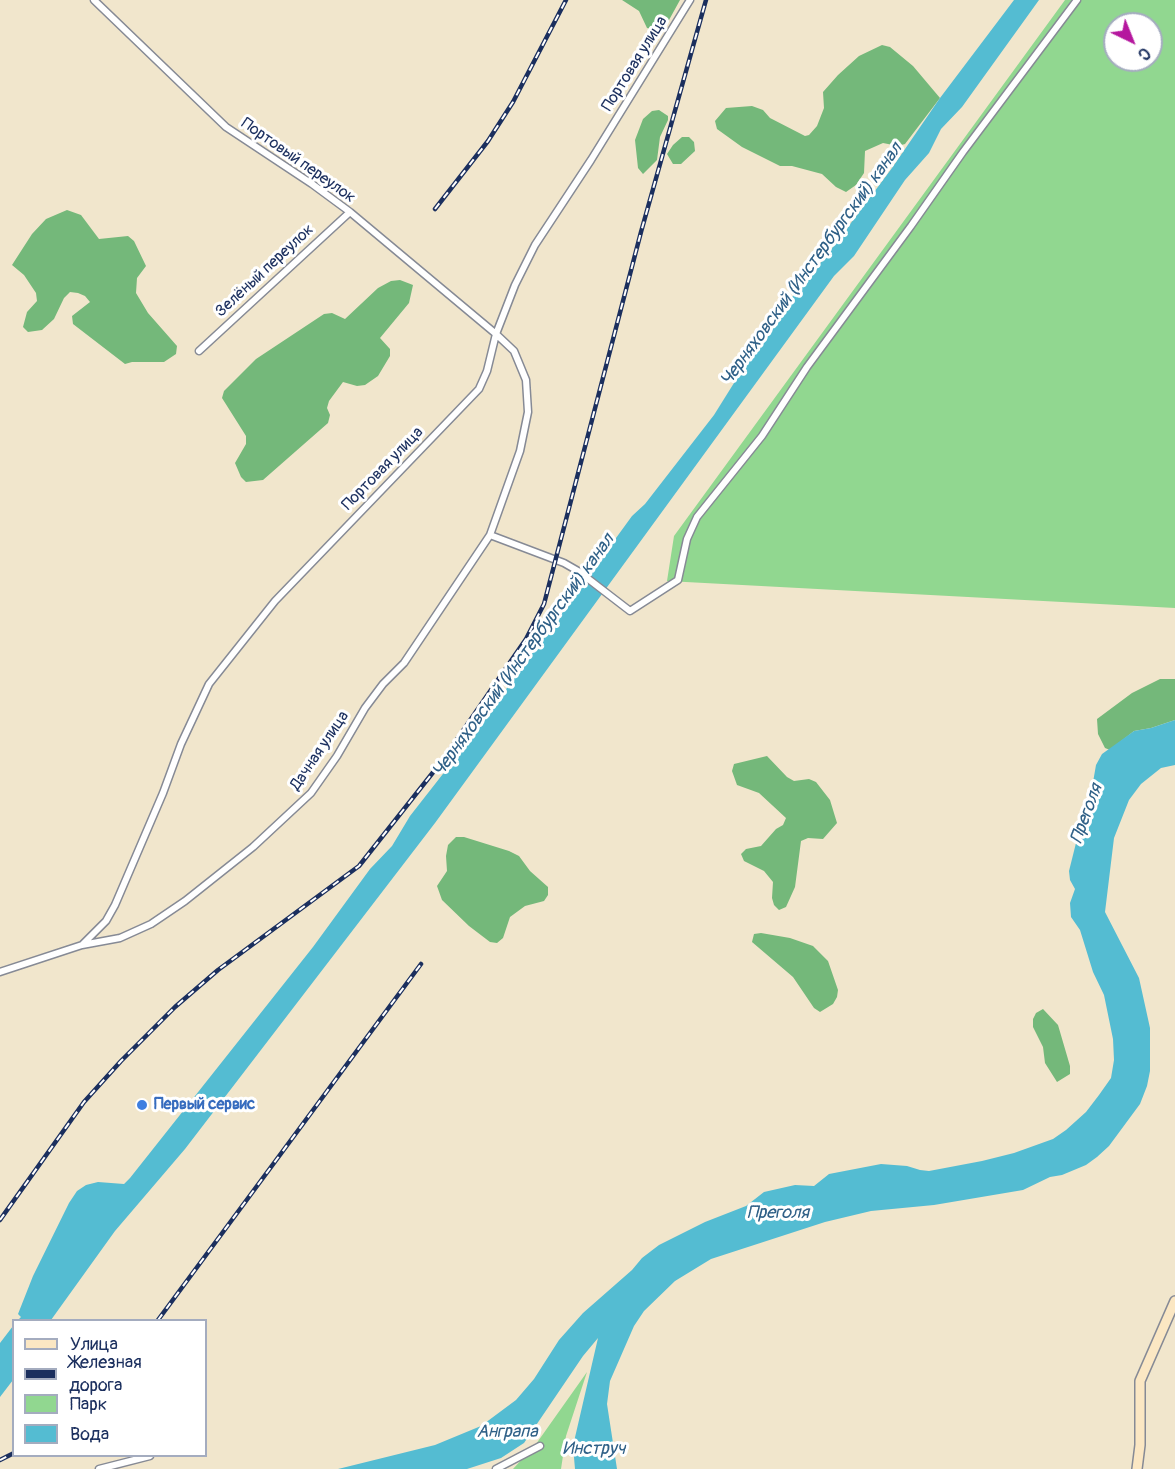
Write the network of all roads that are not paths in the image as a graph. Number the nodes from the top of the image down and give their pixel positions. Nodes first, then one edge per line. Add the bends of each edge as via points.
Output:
1 (94, 0) edge
2 (690, 0) edge
3 (1077, 0) edge
4 (350, 212) junction
5 (496, 334) junction
6 (199, 351) dead end
7 (490, 535) junction
8 (82, 945) junction
9 (0, 972) edge
10 (1175, 1301) edge
11 (540, 1446) dead end
12 (143, 1457) edge
13 (99, 1469) edge
14 (495, 1469) edge
15 (1137, 1469) edge

1 - 4 street, Портовый переулок via 226,127
2 - 5 street, Портовая улица via 535,245
3 - 7 street via 807,367 762,436 697,517 687,539 678,580 630,610 556,559
4 - 5 street, Портовый переулок
4 - 6 street, Зелёный переулок
5 - 7 street, Портовый переулок via 514,351 521,365 528,412 520,451
5 - 8 street, Портовая улица via 479,389 275,601 208,684 115,905 106,921
7 - 8 street, Дачная улица via 404,663 365,708 311,793 253,847 168,913 120,938
8 - 9 street, Дачная улица
10 - 15 street via 1140,1381
11 - 14 street
12 - 13 street

